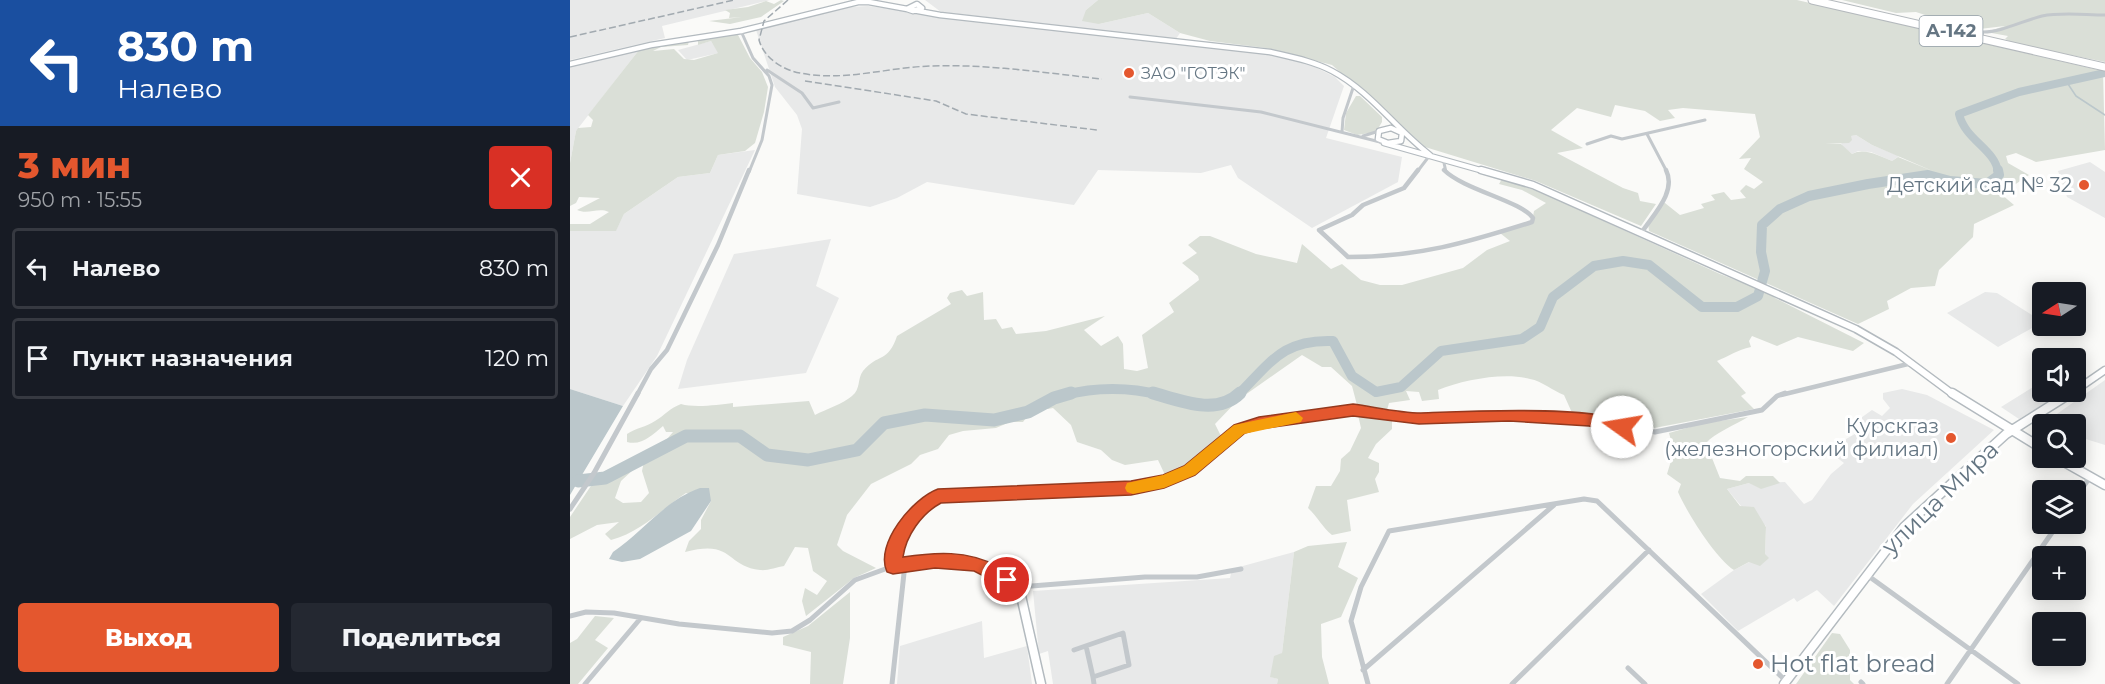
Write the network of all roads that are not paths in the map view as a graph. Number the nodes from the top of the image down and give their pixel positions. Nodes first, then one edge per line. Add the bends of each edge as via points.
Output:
1 (917, 0) edge
2 (1812, 0) edge
3 (922, 6) junction
4 (910, 8) junction
5 (940, 15) junction
6 (2105, 15) edge
7 (741, 31) junction
8 (1980, 38) junction
9 (570, 64) edge
10 (762, 67) junction
11 (2105, 67) edge
12 (1353, 88) junction
13 (1130, 97) dead end
14 (839, 102) dead end
15 (1381, 112) junction
16 (1705, 120) dead end
17 (1378, 131) junction
18 (1342, 132) junction
19 (1402, 133) junction
20 (1647, 134) junction
21 (1357, 136) junction
22 (1384, 143) junction
23 (1587, 144) dead end
24 (1430, 155) junction
25 (1444, 163) dead end
26 (1642, 232) junction
27 (1912, 363) junction
28 (2105, 370) edge
29 (2086, 383) edge
30 (2057, 402) edge
31 (2011, 431) junction
32 (2032, 443) edge
33 (2075, 468) edge
34 (2090, 476) junction
35 (2086, 482) edge
36 (2105, 485) edge
37 (1555, 504) junction
38 (570, 509) edge
39 (2051, 534) edge
40 (1649, 550) junction
41 (904, 564) junction
42 (893, 566) junction
43 (1241, 569) dead end
44 (1865, 574) junction
45 (1019, 587) junction
46 (570, 616) edge
47 (640, 619) junction
48 (1086, 646) junction
49 (1074, 650) dead end
50 (1971, 651) junction
51 (1628, 668) dead end
52 (1363, 670) junction
53 (1094, 680) edge
54 (1785, 683) edge
55 (585, 684) edge
56 (892, 684) edge
57 (1041, 684) edge
58 (1368, 684) edge
59 (1512, 684) edge
60 (1645, 684) edge
61 (1947, 684) edge
62 (2018, 684) edge

1 - 3 street
1 - 4 street
2 - 8 highway, А-142
3 - 4 street
3 - 5 street
4 - 5 street
4 - 7 street via 858,2
5 - 12 street via 1270,52 1339,75
6 - 8 street via 2046,15 2010,24 1999,32 1983,32
7 - 9 street via 651,45
7 - 10 street via 753,58
8 - 11 highway, А-142
10 - 14 street via 802,93 813,108
10 - 38 street via 772,86 755,157 672,341 651,369
12 - 15 street
12 - 18 street via 1342,118
13 - 18 street via 1261,112
15 - 17 street via 1384,122
15 - 19 street
16 - 20 street
17 - 19 street via 1391,128
17 - 21 street
17 - 22 street via 1377,137
18 - 21 street
19 - 22 street via 1400,141
19 - 24 street
20 - 23 street via 1622,139 1611,136
20 - 26 street via 1669,176 1670,191
21 - 22 street
22 - 24 street
24 - 25 street via 1404,188 1319,230 1348,257 1359,258 1410,255 1452,247 1532,222 1528,211 1460,181 1444,170
24 - 26 street via 1533,184
26 - 27 street via 1856,329
27 - 31 street
27 - 42 street via 1795,390 1777,396 1762,410 1655,432 1589,420 1509,415 1419,418 1353,410 1259,423 1240,429 1190,471 1164,481 1131,488 938,496 922,508 897,540
28 - 29 street, улица Мира
30 - 31 street, улица Мира
31 - 32 street
31 - 44 street, улица Мира via 1919,511
33 - 34 street
34 - 35 street
34 - 36 street
37 - 40 street via 1597,501
37 - 52 street
37 - 52 street via 1389,531 1361,587 1351,621
39 - 50 street
40 - 54 street
40 - 59 street
41 - 42 street
41 - 45 street via 935,560 976,564
41 - 56 street
42 - 47 street via 855,580 792,631 772,633
43 - 45 street via 1197,577
44 - 50 street
44 - 54 street, улица Мира
45 - 57 street
46 - 47 street via 614,613
47 - 55 street
48 - 49 street
48 - 53 street
48 - 53 street via 1124,633 1129,665
50 - 61 street
50 - 62 street
51 - 60 street
52 - 58 street

